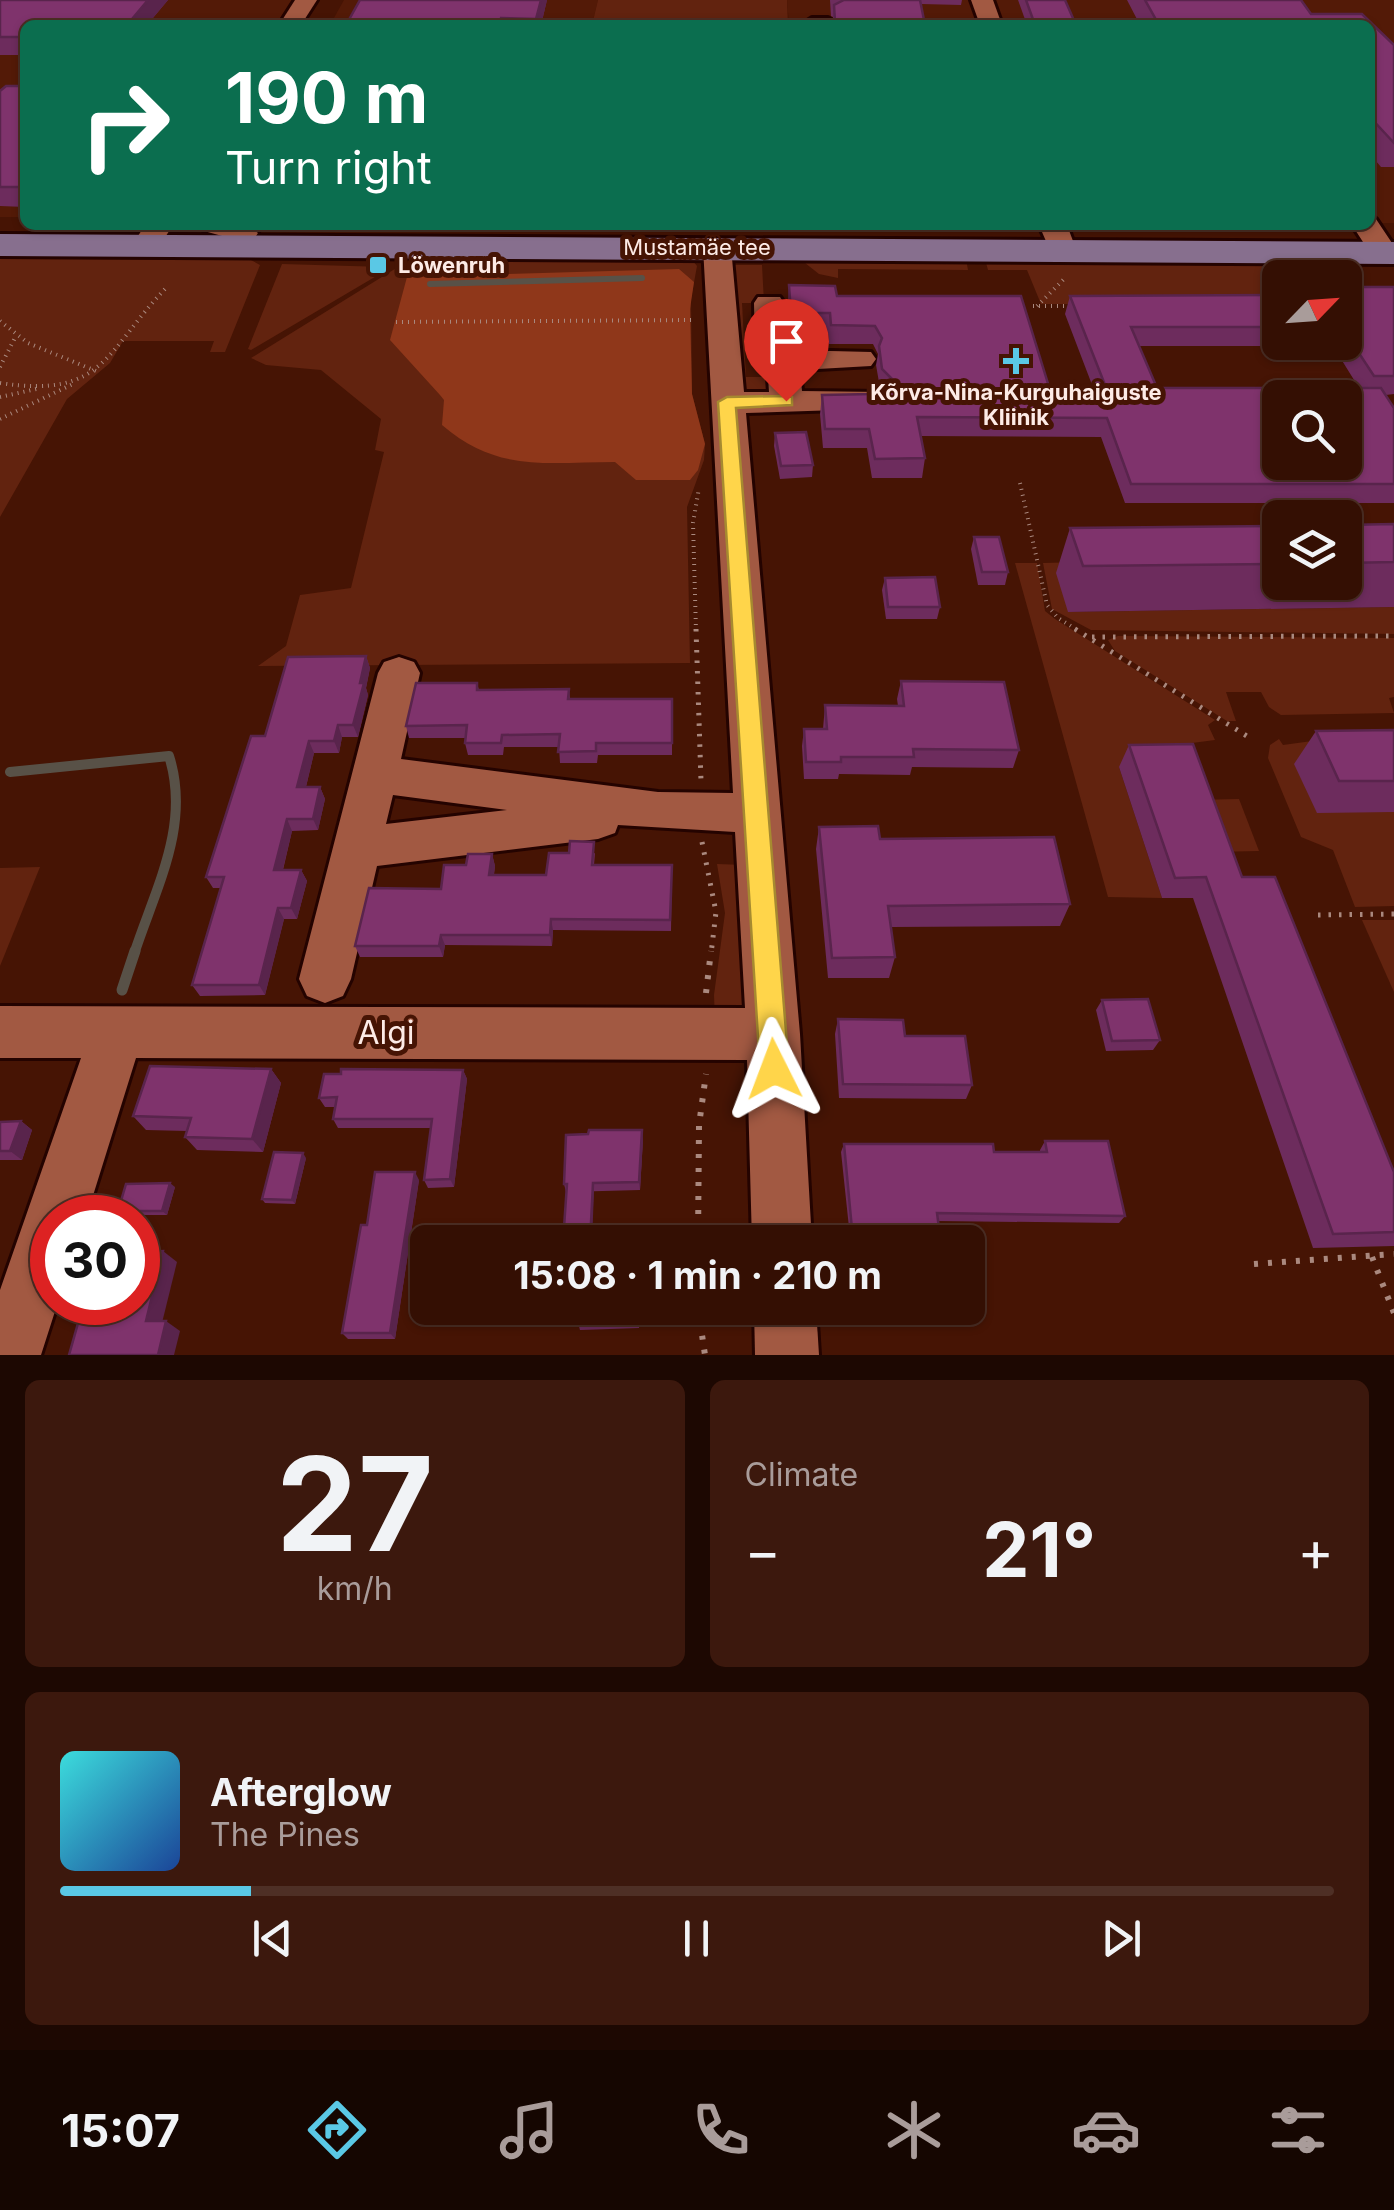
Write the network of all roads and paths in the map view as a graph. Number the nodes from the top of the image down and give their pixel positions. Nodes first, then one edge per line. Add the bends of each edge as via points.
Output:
1 (232, 230) edge
2 (364, 230) edge
3 (0, 232) edge
4 (1382, 233) edge
5 (153, 235) edge
6 (1057, 236) edge
7 (0, 245) edge
8 (716, 248) junction
9 (166, 288) dead end
10 (769, 302) dead end
11 (1033, 306) dead end
12 (1074, 306) edge
13 (0, 320) edge
14 (396, 322) dead end
15 (16, 336) junction
16 (696, 336) dead end
17 (860, 359) dead end
18 (782, 360) junction
19 (0, 367) edge
20 (96, 371) junction
21 (82, 380) junction
22 (0, 383) edge
23 (58, 384) junction
24 (0, 396) edge
25 (870, 398) edge
26 (786, 401) junction
27 (727, 402) junction
28 (0, 420) edge
29 (704, 478) dead end
30 (1020, 483) dead end
31 (1394, 636) edge
32 (1089, 637) junction
33 (399, 673) dead end
34 (1250, 738) dead end
35 (375, 774) junction
36 (680, 812) junction
37 (757, 812) junction
38 (357, 848) junction
39 (1394, 914) edge
40 (1318, 915) dead end
41 (325, 980) dead end
42 (0, 1032) edge
43 (117, 1032) junction
44 (706, 1032) junction
45 (773, 1034) junction
46 (64, 1195) edge
47 (698, 1225) edge
48 (781, 1225) edge
49 (1394, 1254) edge
50 (1372, 1257) junction
51 (1254, 1264) dead end
52 (30, 1294) edge
53 (1394, 1313) edge
54 (701, 1325) edge
55 (786, 1325) edge
56 (10, 1355) edge
57 (705, 1355) edge
58 (787, 1355) edge

1 - 5 main road, Mustamäe tee
2 - 6 main road, Mustamäe tee
3 - 5 main road, Mustamäe tee
4 - 6 main road, Mustamäe tee
5 - 7 main road, Mustamäe tee
5 - 8 main road, Mustamäe tee
6 - 8 main road, Mustamäe tee
8 - 27 street
9 - 20 path
10 - 18 street via 771,350
11 - 12 path
13 - 15 path
14 - 16 path via 696,320
15 - 19 path
15 - 20 path
17 - 18 street
18 - 26 street
20 - 21 path
21 - 23 path
21 - 28 path
22 - 23 path
23 - 24 path
25 - 26 street
26 - 27 street
27 - 37 street
29 - 36 path via 692,523
30 - 32 path via 1047,605
31 - 32 path
32 - 34 path
33 - 35 street
35 - 36 street
35 - 38 street
36 - 37 street
36 - 38 street
36 - 44 path via 703,858 716,912
37 - 45 street
38 - 41 street
39 - 40 path
42 - 43 street, Algi
43 - 44 street, Algi
43 - 46 street
44 - 45 street, Algi
44 - 47 path
45 - 48 street
49 - 50 path
50 - 51 path
50 - 53 path
52 - 56 street
54 - 57 path
55 - 58 street

